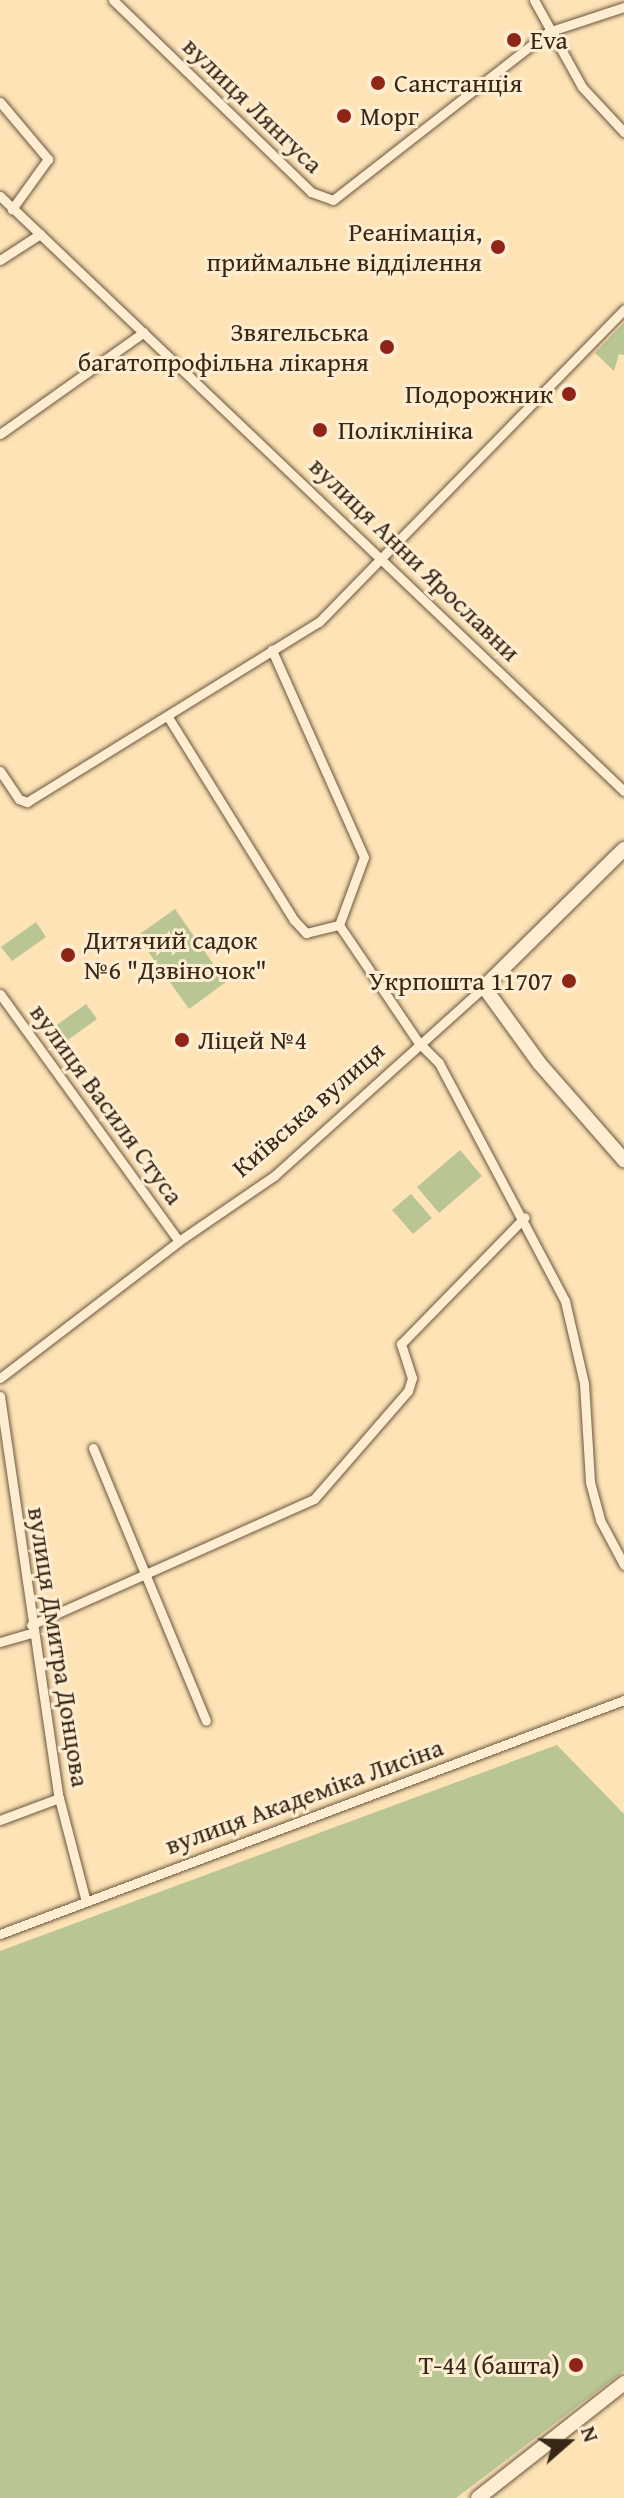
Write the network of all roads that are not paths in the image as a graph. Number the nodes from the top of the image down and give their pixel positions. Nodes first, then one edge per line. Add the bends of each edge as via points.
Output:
1 (113, 0) edge
2 (534, 0) edge
3 (624, 7) edge
4 (548, 32) junction
5 (0, 102) edge
6 (624, 132) edge
7 (0, 196) edge
8 (12, 209) junction
9 (40, 234) junction
10 (0, 260) edge
11 (624, 309) edge
12 (144, 332) junction
13 (0, 434) edge
14 (382, 556) junction
15 (272, 650) junction
16 (168, 717) junction
17 (0, 771) edge
18 (624, 791) edge
19 (624, 849) edge
20 (339, 925) junction
21 (484, 987) junction
22 (0, 994) edge
23 (419, 1043) junction
24 (624, 1160) edge
25 (525, 1217) junction
26 (179, 1241) junction
27 (0, 1378) edge
28 (0, 1396) edge
29 (93, 1448) dead end
30 (624, 1565) edge
31 (147, 1573) junction
32 (31, 1629) junction
33 (0, 1642) edge
34 (624, 1700) edge
35 (206, 1721) dead end
36 (59, 1798) junction
37 (0, 1820) edge
38 (86, 1902) junction
39 (0, 1934) edge
40 (624, 2383) edge
41 (478, 2498) edge

1 - 4 street, вулиця Лянгуса via 311,192 333,200
2 - 4 street
3 - 4 street
4 - 6 street via 582,87
5 - 8 street via 48,159
7 - 8 street, вулиця Анни Ярославни
8 - 9 street, вулиця Анни Ярославни
9 - 10 street
9 - 12 street, вулиця Анни Ярославни
11 - 14 street
12 - 13 street
12 - 14 street, вулиця Анни Ярославни
14 - 15 street via 319,622
14 - 18 street, вулиця Анни Ярославни
15 - 16 street
15 - 20 street via 364,857
16 - 17 street via 27,802 19,799
16 - 20 street via 294,920 306,933
19 - 21 main road, Київська вулиця
20 - 23 street
21 - 23 street, Київська вулиця
21 - 24 main road via 540,1064
22 - 26 street, вулиця Василя Стуса
23 - 25 street via 447,1075
23 - 26 street, Київська вулиця via 274,1176
25 - 30 street via 565,1301 584,1383 590,1482 600,1520
25 - 31 street via 401,1344 412,1378 408,1391 314,1499
26 - 27 street, Київська вулиця
28 - 32 street, вулиця Дмитра Донцова
29 - 31 street
31 - 32 street
31 - 35 street
32 - 33 street
32 - 36 street, вулиця Дмитра Донцова
34 - 38 street, вулиця Академіка Лисіна
36 - 37 street
36 - 38 street, вулиця Дмитра Донцова
38 - 39 street, вулиця Академіка Лисіна
40 - 41 main road

